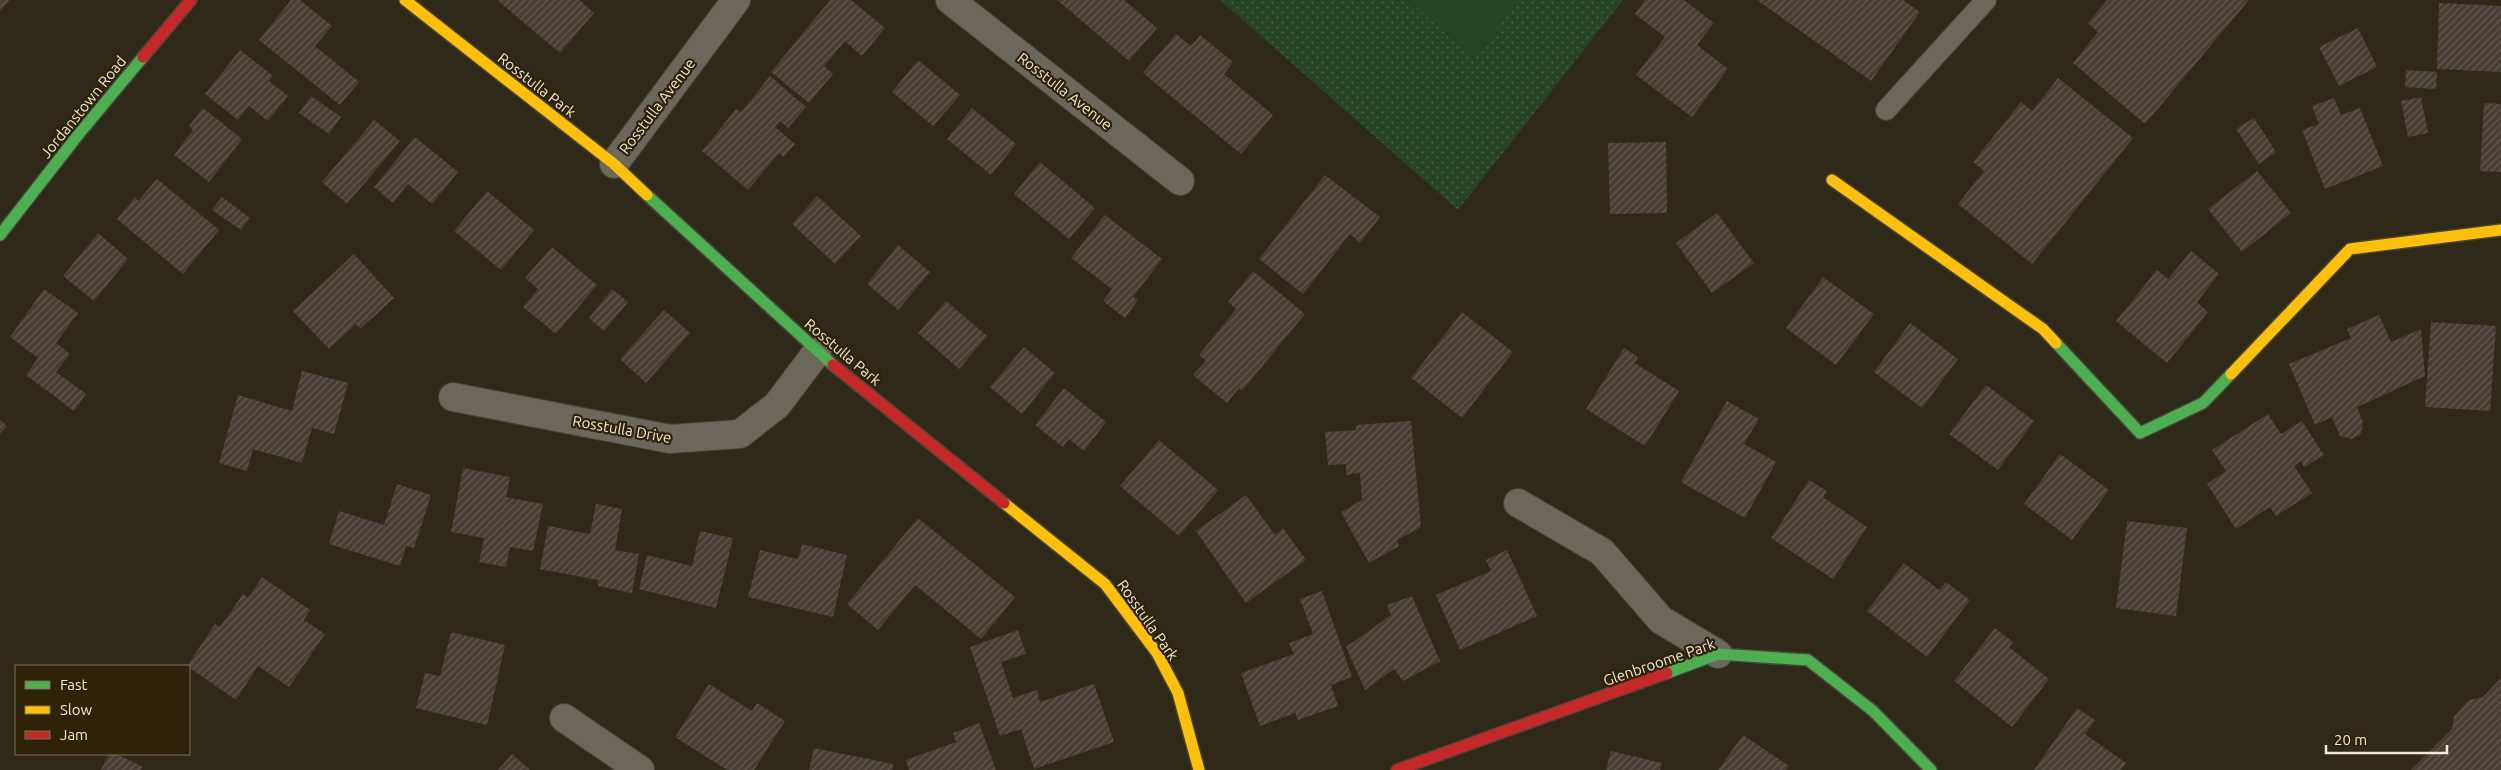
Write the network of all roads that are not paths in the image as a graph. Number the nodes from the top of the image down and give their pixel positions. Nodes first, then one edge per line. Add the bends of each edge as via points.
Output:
1 (191, 0) edge
2 (405, 0) edge
3 (736, 0) edge
4 (950, 0) edge
5 (1986, 0) edge
6 (1886, 110) dead end
7 (614, 164) junction
8 (1832, 180) dead end
9 (1180, 182) dead end
10 (2501, 230) edge
11 (0, 235) edge
12 (818, 352) junction
13 (453, 397) dead end
14 (1518, 504) dead end
15 (1718, 654) junction
16 (564, 718) dead end
17 (640, 770) edge
18 (1199, 770) edge
19 (1397, 770) edge
20 (1931, 770) edge

1 - 11 street, Jordanstown Road via 78,135
2 - 7 street, Rosstulla Park
3 - 7 street, Rosstulla Avenue
4 - 9 street, Rosstulla Avenue
5 - 6 lane
7 - 12 street, Rosstulla Park
8 - 10 street via 2043,329 2140,433 2203,403 2350,249
12 - 13 street, Rosstulla Drive via 777,405 740,434 670,439
12 - 18 street, Rosstulla Park via 1105,584 1157,653 1178,693
14 - 15 street via 1602,552 1661,620
15 - 19 street, Glenbroome Park
15 - 20 street, Glenbroome Park via 1808,660 1873,712
16 - 17 street

